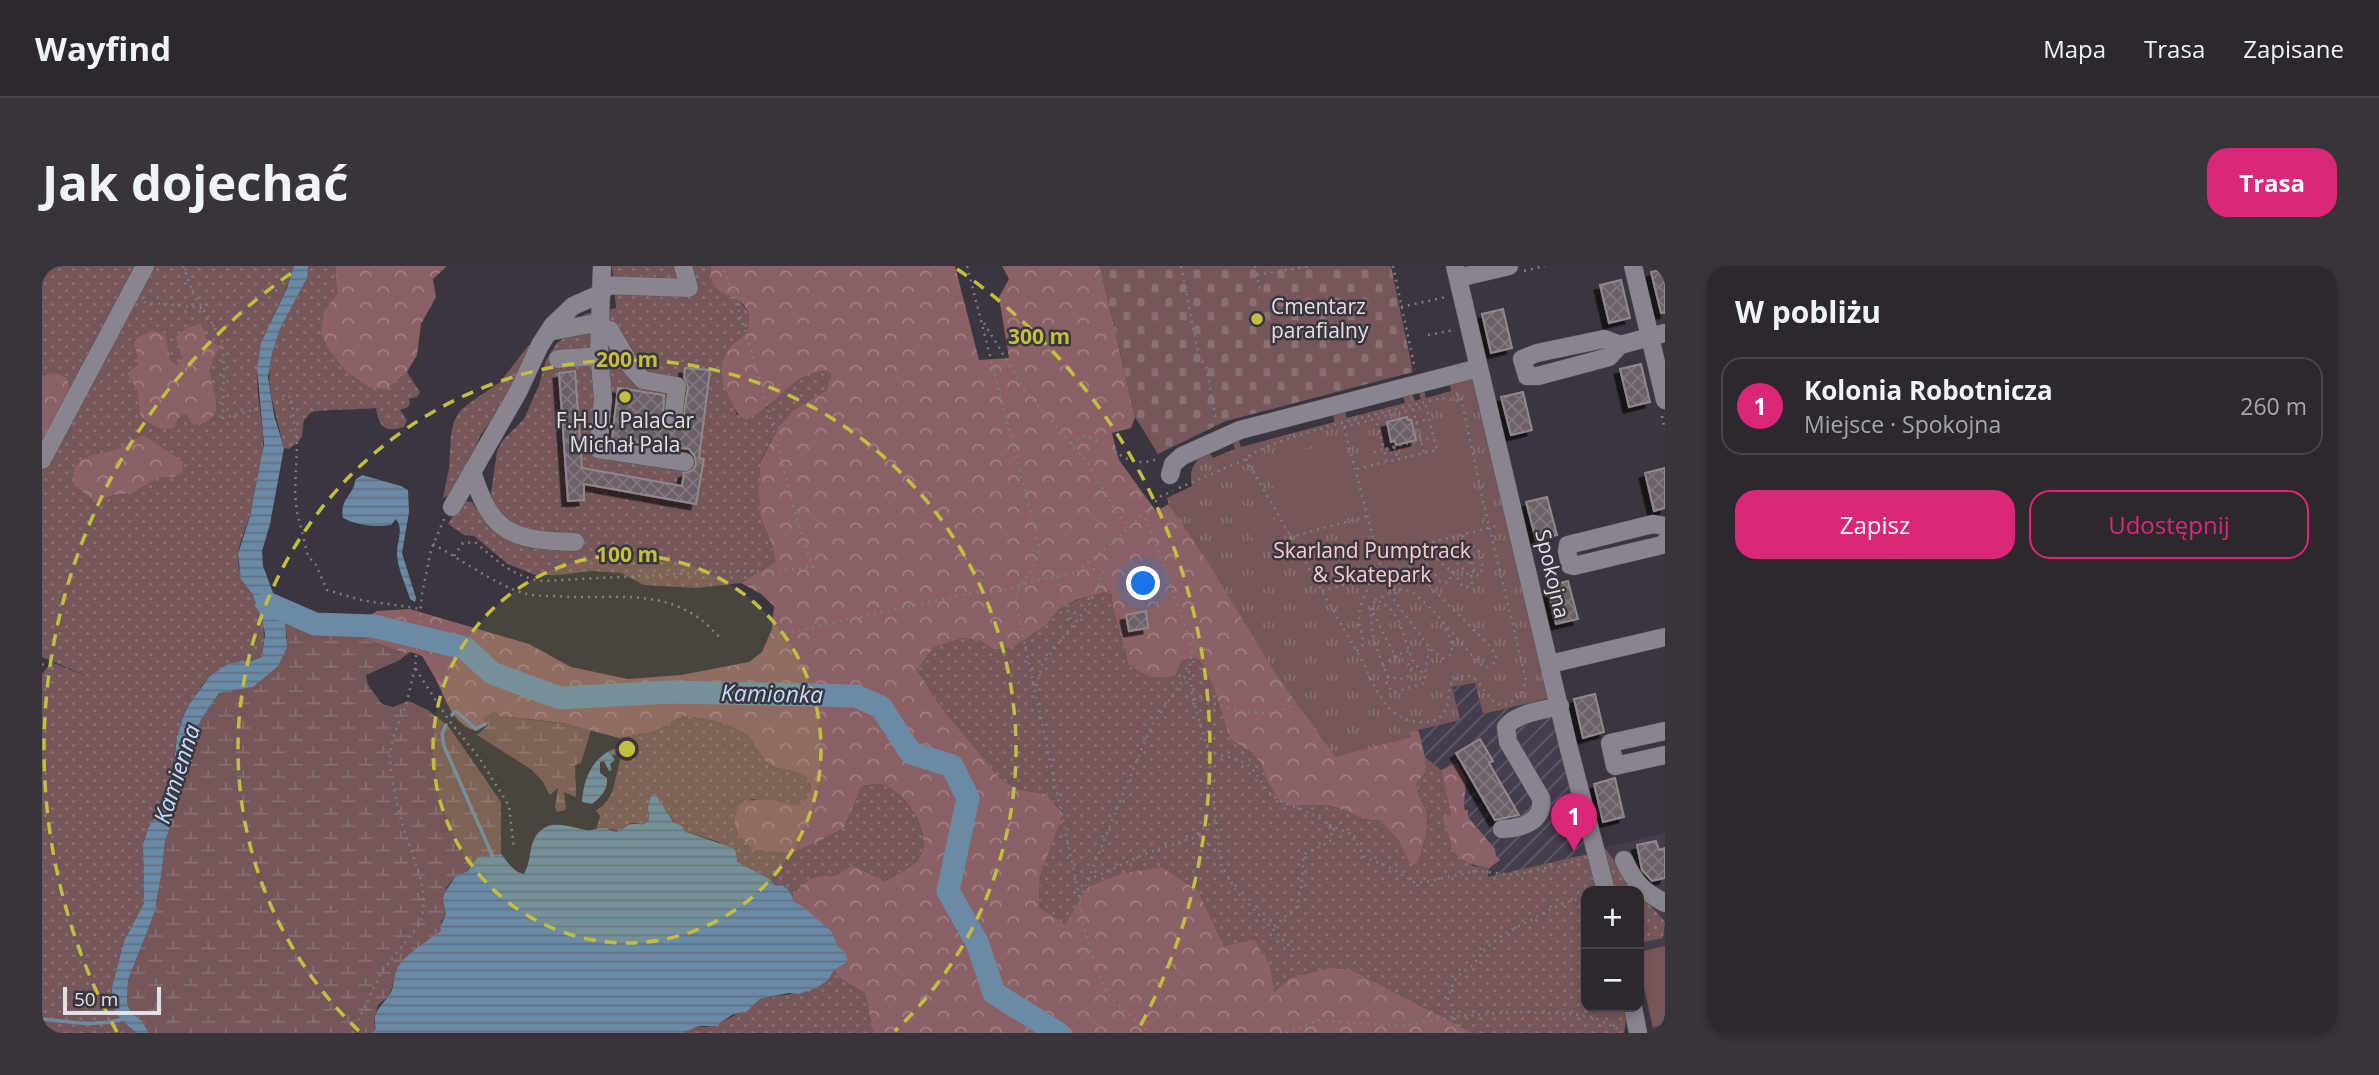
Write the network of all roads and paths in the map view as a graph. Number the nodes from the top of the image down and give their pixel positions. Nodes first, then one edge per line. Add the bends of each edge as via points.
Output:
1 (145, 266) edge
2 (183, 266) edge
3 (602, 266) edge
4 (682, 266) edge
5 (723, 266) edge
6 (967, 266) edge
7 (1181, 266) edge
8 (1255, 266) edge
9 (1311, 266) edge
10 (1392, 266) edge
11 (1545, 266) edge
12 (1633, 266) edge
13 (1515, 269) edge
14 (1457, 272) edge
15 (1257, 275) junction
16 (602, 289) junction
17 (1260, 289) dead end
18 (1452, 297) dead end
19 (127, 303) junction
20 (1401, 307) junction
21 (202, 308) junction
22 (982, 317) junction
23 (601, 326) junction
24 (1460, 328) dead end
25 (548, 332) junction
26 (1428, 335) dead end
27 (1657, 335) edge
28 (1620, 345) junction
29 (599, 356) junction
30 (558, 359) dead end
31 (1479, 368) junction
32 (1414, 375) dead end
33 (1453, 389) dead end
34 (1665, 400) edge
35 (1462, 402) junction
36 (1413, 409) junction
37 (673, 419) dead end
38 (1376, 419) junction
39 (1429, 419) junction
40 (1216, 420) dead end
41 (1416, 422) junction
42 (1344, 425) junction
43 (1434, 437) junction
44 (1421, 440) junction
45 (1072, 444) junction
46 (1394, 447) junction
47 (1384, 449) junction
48 (1374, 452) dead end
49 (1424, 453) junction
50 (1159, 457) dead end
51 (1398, 459) junction
52 (42, 460) edge
53 (1246, 460) junction
54 (1388, 461) junction
55 (685, 462) dead end
56 (1355, 469) junction
57 (472, 471) junction
58 (1171, 483) junction
59 (449, 511) joint
60 (1144, 513) junction
61 (1368, 516) junction
62 (1507, 524) dead end
63 (1665, 526) edge
64 (1130, 527) junction
65 (1490, 528) junction
66 (1463, 535) junction
67 (1290, 537) junction
68 (575, 542) dead end
69 (1665, 542) edge
70 (433, 544) junction
71 (1460, 553) junction
72 (454, 556) junction
73 (1378, 556) junction
74 (1437, 558) junction
75 (1455, 561) junction
76 (1472, 562) junction
77 (1409, 565) dead end
78 (1381, 568) junction
79 (1451, 570) junction
80 (1415, 571) junction
81 (1474, 571) junction
82 (1077, 572) junction
83 (1401, 575) junction
84 (1471, 575) junction
85 (1056, 576) junction
86 (1373, 577) junction
87 (1023, 584) junction
88 (1322, 591) junction
89 (1375, 600) junction
90 (421, 609) junction
91 (1373, 613) junction
92 (1072, 624) junction
93 (1443, 624) junction
94 (778, 635) dead end
95 (719, 637) dead end
96 (1665, 638) edge
97 (1429, 647) junction
98 (1357, 651) junction
99 (1409, 652) junction
100 (1395, 656) junction
101 (42, 664) edge
102 (1550, 664) junction
103 (1416, 665) junction
104 (1384, 666) junction
105 (415, 668) junction
106 (1411, 669) junction
107 (52, 670) dead end
108 (1189, 671) junction
109 (1424, 675) junction
110 (1388, 677) junction
111 (1035, 689) junction
112 (1193, 699) junction
113 (1295, 705) dead end
114 (1560, 706) junction
115 (1665, 731) edge
116 (1208, 751) junction
117 (1665, 754) edge
118 (1216, 819) junction
119 (1329, 825) junction
120 (1502, 829) dead end
121 (1198, 834) junction
122 (514, 849) dead end
123 (1219, 855) junction
124 (1624, 860) dead end
125 (1570, 862) dead end
126 (1088, 880) junction
127 (1604, 885) edge
128 (1080, 899) junction
129 (1665, 903) edge
130 (1272, 928) junction
131 (1295, 952) dead end
132 (1634, 1012) edge
133 (1453, 1017) junction
134 (352, 1033) edge
135 (1150, 1033) edge
136 (1286, 1033) edge
137 (1460, 1033) edge
138 (1625, 1033) edge
139 (1638, 1033) edge

1 - 19 street
2 - 21 path
3 - 16 street
4 - 16 street via 688,288
5 - 72 path via 752,350 813,567 543,581 507,569 475,542 463,543
6 - 22 path
7 - 40 path
8 - 15 path
9 - 15 path
10 - 20 path
11 - 13 path
12 - 27 street
13 - 14 street
14 - 31 street, Spokojna
15 - 17 path
16 - 23 street
16 - 25 street via 573,306
18 - 20 path
19 - 21 path
19 - 52 street
20 - 32 path
21 - 90 path via 222,342 223,418 291,396 297,512 308,556 327,590
22 - 45 path via 1026,392
22 - 87 path via 1039,546 1035,565
23 - 25 street
23 - 29 street
23 - 37 street via 610,330 643,380 677,386
24 - 26 path
25 - 57 street
27 - 28 street
27 - 34 street
28 - 28 street via 1604,339 1522,359 1527,376 1538,376 1609,357
29 - 30 street
29 - 55 street via 603,399 591,449
31 - 58 street via 1240,430 1182,456 1173,464
31 - 102 street, Spokojna
33 - 35 path
35 - 42 path via 1442,398
35 - 65 path
36 - 38 path
36 - 39 path via 1426,406
36 - 41 path
38 - 42 path
38 - 47 path
39 - 41 path
39 - 43 path
41 - 44 path
42 - 53 path via 1296,435 1254,452
42 - 56 path
43 - 44 path
43 - 49 path via 1437,450
44 - 46 path
44 - 49 path
45 - 50 path via 1083,436 1128,460 1148,463
45 - 64 path
46 - 47 path
46 - 51 path
47 - 48 path
47 - 54 path
49 - 51 path
51 - 54 path
53 - 58 path
53 - 67 path
54 - 56 path
56 - 61 path
57 - 59 street
57 - 68 street via 491,516 515,535
58 - 60 path
59 - 70 path
60 - 64 path
60 - 108 path via 1188,634
61 - 67 path
61 - 73 path
62 - 65 path
63 - 69 street via 1653,524 1568,545 1567,551 1574,566
64 - 82 path
65 - 66 path
65 - 98 path via 1526,680 1519,696 1507,703 1493,702 1474,678 1463,675 1451,683 1447,708 1438,719 1412,722 1383,701
66 - 71 path
66 - 73 path
67 - 88 path
70 - 72 path
70 - 90 path
71 - 75 path
71 - 76 path via 1467,563
72 - 95 path via 522,593 659,600 708,624
73 - 78 path
74 - 75 path via 1445,552
74 - 79 path
74 - 79 path via 1426,563 1440,581 1450,581
75 - 84 path
76 - 81 path
76 - 81 path via 1469,550 1475,546 1483,571 1479,576
77 - 80 path
78 - 83 path
78 - 86 path
79 - 84 path via 1465,587 1472,584
80 - 83 path via 1407,569
80 - 93 path via 1491,647 1494,663 1482,665
81 - 84 path
82 - 85 path
82 - 92 path via 1106,567 1089,605
83 - 89 path via 1391,592
85 - 87 path
85 - 92 path
86 - 88 path
86 - 98 path via 1360,610 1364,641
87 - 94 path
87 - 111 path via 1015,599
88 - 98 path
89 - 91 path
89 - 99 path via 1396,615
90 - 105 path
91 - 100 path
91 - 104 path via 1372,633
92 - 111 path via 1043,663
93 - 97 path via 1451,655 1439,657
93 - 97 path via 1413,593 1397,590 1394,600
96 - 102 street
97 - 109 path
99 - 100 path
99 - 103 path
100 - 104 path
100 - 106 path
101 - 107 path
102 - 114 street, Spokojna
103 - 106 path
103 - 109 path
104 - 110 path
105 - 122 path via 509,806
105 - 134 path via 390,759 402,822 421,880 423,914 382,971
106 - 110 path via 1404,679
108 - 112 path
108 - 126 path via 1153,724
109 - 110 path via 1424,683 1395,692 1388,687
111 - 128 path
112 - 113 path via 1251,713 1277,712
112 - 116 path
114 - 120 street via 1517,718 1506,727 1508,742 1542,806 1533,821
114 - 127 street, Spokojna
115 - 117 street via 1611,743 1615,766
116 - 118 path
116 - 119 path via 1248,765 1274,797
118 - 121 path
118 - 123 path
119 - 125 path via 1351,834 1365,857 1414,882 1476,872 1515,875
119 - 130 path via 1330,842 1303,858 1297,907
121 - 123 path
121 - 126 path
123 - 130 path via 1231,884
124 - 129 street via 1643,891
126 - 128 path
127 - 133 path via 1494,940 1453,983 1448,998
128 - 135 path via 1087,938 1108,993
130 - 131 path
132 - 139 street
133 - 136 path via 1402,1026 1318,1020
133 - 137 path
133 - 138 path via 1574,1014 1593,1017

